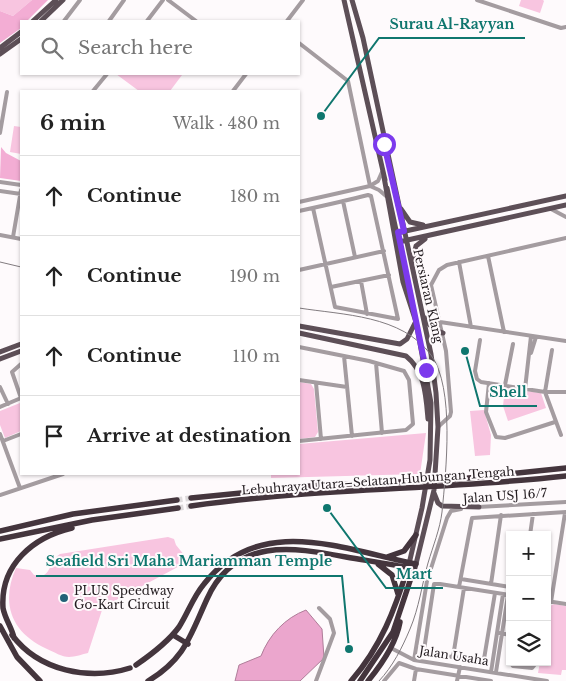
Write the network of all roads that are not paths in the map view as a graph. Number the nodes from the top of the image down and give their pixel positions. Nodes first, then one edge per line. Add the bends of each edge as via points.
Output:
1 (56, 0) edge
2 (63, 0) edge
3 (80, 0) edge
4 (124, 0) edge
5 (163, 0) edge
6 (168, 0) edge
7 (303, 0) edge
8 (344, 0) edge
9 (352, 0) edge
10 (477, 0) edge
11 (34, 20) edge
12 (42, 20) edge
13 (65, 20) edge
14 (110, 20) edge
15 (148, 20) edge
16 (195, 20) edge
17 (288, 20) edge
18 (566, 27) edge
19 (20, 33) edge
20 (20, 40) edge
21 (300, 44) edge
22 (0, 48) edge
23 (0, 54) edge
24 (106, 75) edge
25 (245, 75) edge
26 (94, 90) edge
27 (234, 90) edge
28 (7, 92) dead end
29 (0, 133) edge
30 (383, 175) junction
31 (0, 182) edge
32 (20, 186) edge
33 (370, 186) junction
34 (0, 191) edge
35 (20, 194) edge
36 (328, 196) junction
37 (386, 196) junction
38 (566, 196) edge
39 (20, 200) edge
40 (344, 201) junction
41 (300, 202) edge
42 (329, 204) junction
43 (566, 205) edge
44 (399, 207) junction
45 (313, 208) junction
46 (551, 209) junction
47 (300, 211) edge
48 (566, 217) edge
49 (428, 226) junction
50 (401, 232) junction
51 (0, 235) edge
52 (430, 236) junction
53 (14, 237) junction
54 (566, 238) edge
55 (20, 239) edge
56 (403, 241) junction
57 (384, 251) junction
58 (488, 256) junction
59 (355, 258) junction
60 (459, 262) junction
61 (326, 264) junction
62 (300, 270) edge
63 (412, 270) junction
64 (388, 275) junction
65 (361, 281) junction
66 (331, 287) junction
67 (367, 314) junction
68 (423, 315) junction
69 (415, 319) junction
70 (440, 322) junction
71 (300, 326) edge
72 (471, 327) junction
73 (504, 332) junction
74 (300, 333) edge
75 (443, 333) junction
76 (534, 336) junction
77 (480, 340) dead end
78 (566, 341) edge
79 (20, 344) edge
80 (513, 344) dead end
81 (300, 347) edge
82 (552, 350) dead end
83 (20, 351) edge
84 (0, 352) edge
85 (344, 356) junction
86 (0, 359) edge
87 (376, 363) junction
88 (20, 365) edge
89 (300, 380) edge
90 (316, 383) junction
91 (489, 383) junction
92 (505, 385) junction
93 (0, 387) edge
94 (347, 387) junction
95 (525, 389) junction
96 (545, 392) junction
97 (566, 392) edge
98 (20, 395) edge
99 (20, 398) edge
100 (8, 404) junction
101 (0, 407) edge
102 (555, 422) junction
103 (438, 427) junction
104 (431, 432) junction
105 (382, 433) junction
106 (0, 434) edge
107 (20, 434) edge
108 (561, 434) dead end
109 (352, 436) junction
110 (321, 439) junction
111 (3, 441) junction
112 (300, 441) edge
113 (566, 468) edge
114 (51, 476) edge
115 (566, 476) edge
116 (20, 488) junction
117 (434, 490) junction
118 (0, 495) edge
119 (191, 498) tunnel mouth
120 (177, 500) tunnel mouth
121 (566, 502) edge
122 (191, 506) tunnel mouth
123 (479, 507) junction
124 (178, 508) tunnel mouth
125 (565, 513) edge
126 (534, 514) junction
127 (502, 515) junction
128 (92, 520) junction
129 (0, 531) edge
130 (531, 531) edge
131 (416, 535) junction
132 (0, 539) edge
133 (378, 556) junction
134 (372, 561) junction
135 (412, 566) junction
136 (460, 579) junction
137 (491, 584) junction
138 (506, 586) edge
139 (462, 587) junction
140 (551, 588) edge
141 (495, 593) junction
142 (506, 595) edge
143 (398, 598) junction
144 (506, 600) edge
145 (551, 601) edge
146 (566, 604) edge
147 (319, 608) dead end
148 (402, 610) junction
149 (0, 614) edge
150 (0, 626) edge
151 (0, 633) edge
152 (500, 633) junction
153 (506, 634) edge
154 (173, 635) junction
155 (14, 638) junction
156 (188, 644) junction
157 (11, 647) junction
158 (391, 648) junction
159 (372, 653) junction
160 (453, 657) junction
161 (414, 660) junction
162 (495, 660) junction
163 (136, 665) dead end
164 (512, 666) edge
165 (534, 666) edge
166 (460, 667) junction
167 (130, 668) dead end
168 (416, 669) junction
169 (482, 671) junction
170 (493, 672) junction
171 (505, 674) junction
172 (458, 676) junction
173 (317, 680) edge
174 (40, 681) edge
175 (148, 681) edge
176 (346, 681) edge
177 (351, 681) edge
178 (360, 681) edge
179 (368, 681) edge
180 (384, 681) edge
181 (414, 681) edge
182 (458, 681) edge
183 (492, 681) edge
184 (547, 681) edge

1 - 11 main road
2 - 12 main road
3 - 13 street
4 - 14 street
5 - 15 street
6 - 16 street
7 - 17 street
8 - 30 main road, Persiaran Klang
9 - 44 main road, Persiaran Klang
10 - 18 street
19 - 22 main road
20 - 23 main road
21 - 33 street via 348,81
24 - 26 street
25 - 27 street
28 - 29 street
30 - 33 street
30 - 37 main road, Persiaran Klang
30 - 50 main road, Persiaran Klang
31 - 32 street
33 - 36 street
33 - 37 street
34 - 35 street
36 - 41 street
36 - 42 street
37 - 69 main road, Persiaran Klang via 403,282
38 - 49 main road
39 - 53 street
40 - 42 street
40 - 57 street via 372,198
40 - 59 street
42 - 45 street
43 - 46 main road
44 - 49 main road via 410,222
44 - 50 main road, Persiaran Klang
45 - 47 street
45 - 61 street
46 - 48 street
46 - 52 main road
49 - 50 main road
50 - 56 main road, Persiaran Klang
51 - 53 street
52 - 56 main road
52 - 63 main road via 416,246
53 - 55 street
54 - 58 street
56 - 63 main road, Persiaran Klang
56 - 69 main road
57 - 59 street
57 - 64 street
58 - 60 street
58 - 73 street
59 - 61 street
60 - 70 street via 439,270 431,285
60 - 72 street
61 - 62 street
61 - 66 street
63 - 68 main road, Persiaran Klang
64 - 65 street
64 - 67 street via 398,319
65 - 66 street
65 - 67 street
66 - 67 street via 337,309
68 - 75 main road via 433,329
68 - 103 main road, Persiaran Klang via 431,354
69 - 71 main road via 407,339 400,344
69 - 104 main road, Persiaran Klang via 429,388
70 - 72 street
70 - 75 street
72 - 73 street
73 - 76 street
74 - 104 main road via 406,356 421,375
75 - 103 street via 450,374 451,412
76 - 78 street
76 - 95 street
77 - 91 street via 476,376 481,382
79 - 84 main road
80 - 92 street
81 - 85 street
82 - 96 street
83 - 86 main road
85 - 87 street
85 - 94 street
87 - 105 street
87 - 105 street via 404,371 412,412 413,424 408,430
88 - 98 street via 12,372
89 - 90 street
90 - 94 street
90 - 110 street
91 - 92 street
91 - 102 street via 486,412 496,436 505,438
92 - 95 street
93 - 100 street
94 - 109 street
95 - 96 street
96 - 97 street
96 - 102 street
99 - 100 street
100 - 101 street
102 - 108 street
103 - 117 main road, Persiaran Klang
104 - 131 main road, Persiaran Klang via 430,460
105 - 109 street
106 - 111 street
107 - 111 street
109 - 110 street
110 - 112 street
111 - 116 street
113 - 119 highway, Lebuhraya Utara–Selatan Hubungan Tengah via 449,480 320,485
114 - 116 street
115 - 122 highway, Lebuhraya Utara–Selatan Hubungan Tengah via 449,487 295,495
116 - 118 street
117 - 123 main road via 435,499 442,506
117 - 135 main road, Persiaran Klang
120 - 129 highway via 73,514
121 - 123 street, Jalan USJ 16/7
123 - 161 street, Jalan USJ 16/7 via 456,509 447,518 426,588
124 - 128 highway
125 - 126 street
125 - 140 street
126 - 127 street
126 - 130 street
127 - 136 street via 472,518
127 - 137 street
128 - 132 highway
128 - 155 highway via 32,544 10,566 2,598
131 - 133 highway via 404,551
131 - 135 main road, Persiaran Klang
133 - 135 highway
133 - 154 highway via 296,541 253,546 227,561 205,582
134 - 135 highway
134 - 143 highway via 392,575
134 - 156 highway via 289,548 252,555 234,566 216,584
135 - 143 highway
135 - 148 highway
136 - 137 street
136 - 139 street
137 - 138 street
139 - 141 street
139 - 160 street
139 - 160 street via 434,584 424,645 428,653
141 - 142 street
141 - 160 street via 484,659
143 - 159 highway
144 - 152 street
145 - 146 street
147 - 173 street via 330,619 334,633
148 - 158 highway via 398,634
148 - 178 highway via 384,649
149 - 155 highway
150 - 157 highway
151 - 157 highway
152 - 153 street
152 - 162 street
154 - 156 highway
154 - 163 highway
155 - 167 highway via 28,652 71,674 101,676
156 - 175 highway via 174,663
157 - 174 highway
158 - 161 street, Jalan Usaha
158 - 179 highway
159 - 176 highway
159 - 177 highway
161 - 166 street, Jalan Usaha
162 - 169 street
162 - 170 street
162 - 171 street
164 - 165 street
166 - 169 street, Jalan Usaha
166 - 172 street
168 - 172 street
168 - 180 street via 396,664
168 - 181 street
169 - 170 street, Jalan Usaha
170 - 171 street, Jalan Usaha
171 - 184 street, Jalan Usaha
172 - 182 street
172 - 183 street

